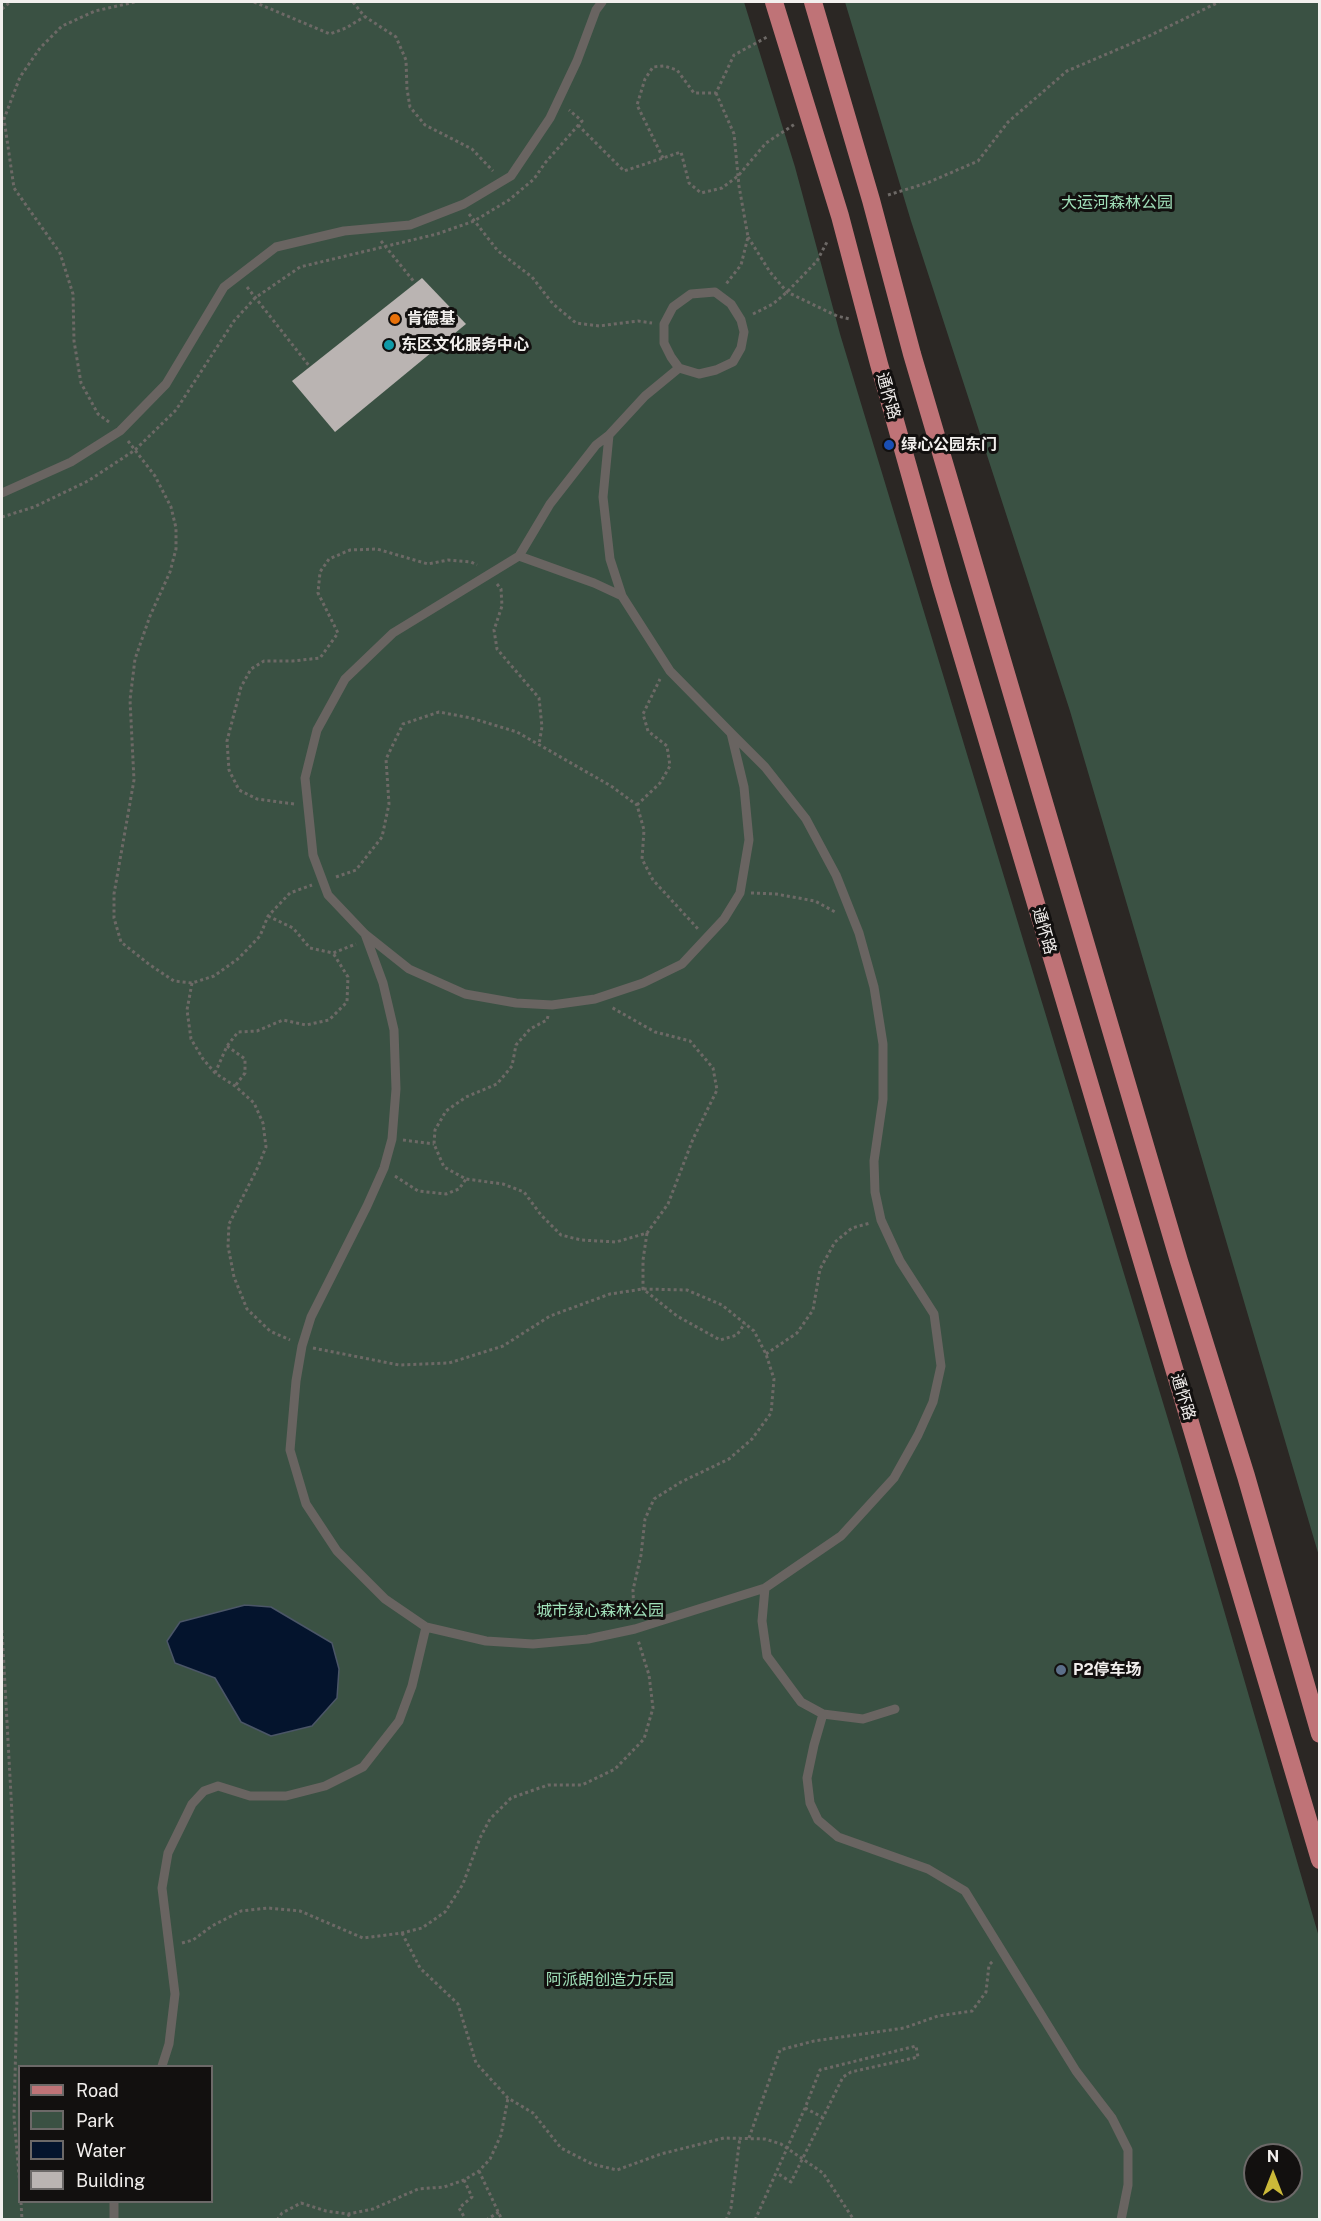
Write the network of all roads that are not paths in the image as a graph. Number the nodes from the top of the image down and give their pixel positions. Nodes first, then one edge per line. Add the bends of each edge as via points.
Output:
1 (602, 2) edge
2 (774, 2) edge
3 (813, 2) edge
4 (679, 368) junction
5 (609, 435) junction
6 (2, 493) edge
7 (519, 556) junction
8 (622, 596) junction
9 (731, 733) junction
10 (366, 934) junction
11 (765, 1588) junction
12 (426, 1627) junction
13 (895, 1708) dead end
14 (823, 1714) junction
15 (1320, 1734) edge
16 (1320, 1860) edge
17 (163, 2065) edge
18 (114, 2203) edge
19 (114, 2220) edge
20 (1120, 2220) edge

1 - 6 lane via 550,118 511,176 464,204 410,225 344,231 276,247 225,287 166,384 120,431 71,462
2 - 16 main road, 通怀路 via 840,216 940,584
3 - 15 main road via 938,445
4 - 4 lane via 699,374 716,370 733,362 741,348 741,320 731,304 715,292 692,294 673,307 663,324 664,343
4 - 5 lane via 645,396
5 - 7 lane via 550,504
5 - 8 lane via 603,497 610,559
7 - 8 lane
7 - 10 lane via 393,633 345,679 317,730 305,778 313,855 328,895
8 - 9 lane via 670,671
9 - 10 lane via 744,787 749,840 740,892 724,919 682,964 643,983 595,999 552,1005 516,1003 465,994 410,969
9 - 11 lane via 765,767 806,819 836,875 859,933 874,987 883,1044 875,1192 881,1220 900,1261 934,1314 941,1366 933,1402 894,1478 841,1536
10 - 12 lane via 394,1030 396,1089 392,1139 367,1206 311,1317 296,1381 290,1450 306,1504 337,1551 385,1599
11 - 12 lane via 635,1629 588,1639 533,1644 486,1641
11 - 14 lane via 762,1621 767,1656 801,1702
12 - 17 lane via 399,1721 363,1767 325,1786 286,1796 250,1796 218,1786 204,1791 192,1804 168,1853 162,1888 175,1994
13 - 14 lane via 863,1719
14 - 20 lane via 807,1779 810,1803 819,1820 838,1837 928,1869 965,1892 1076,2071 1112,2118 1128,2150 1128,2185
18 - 19 lane

